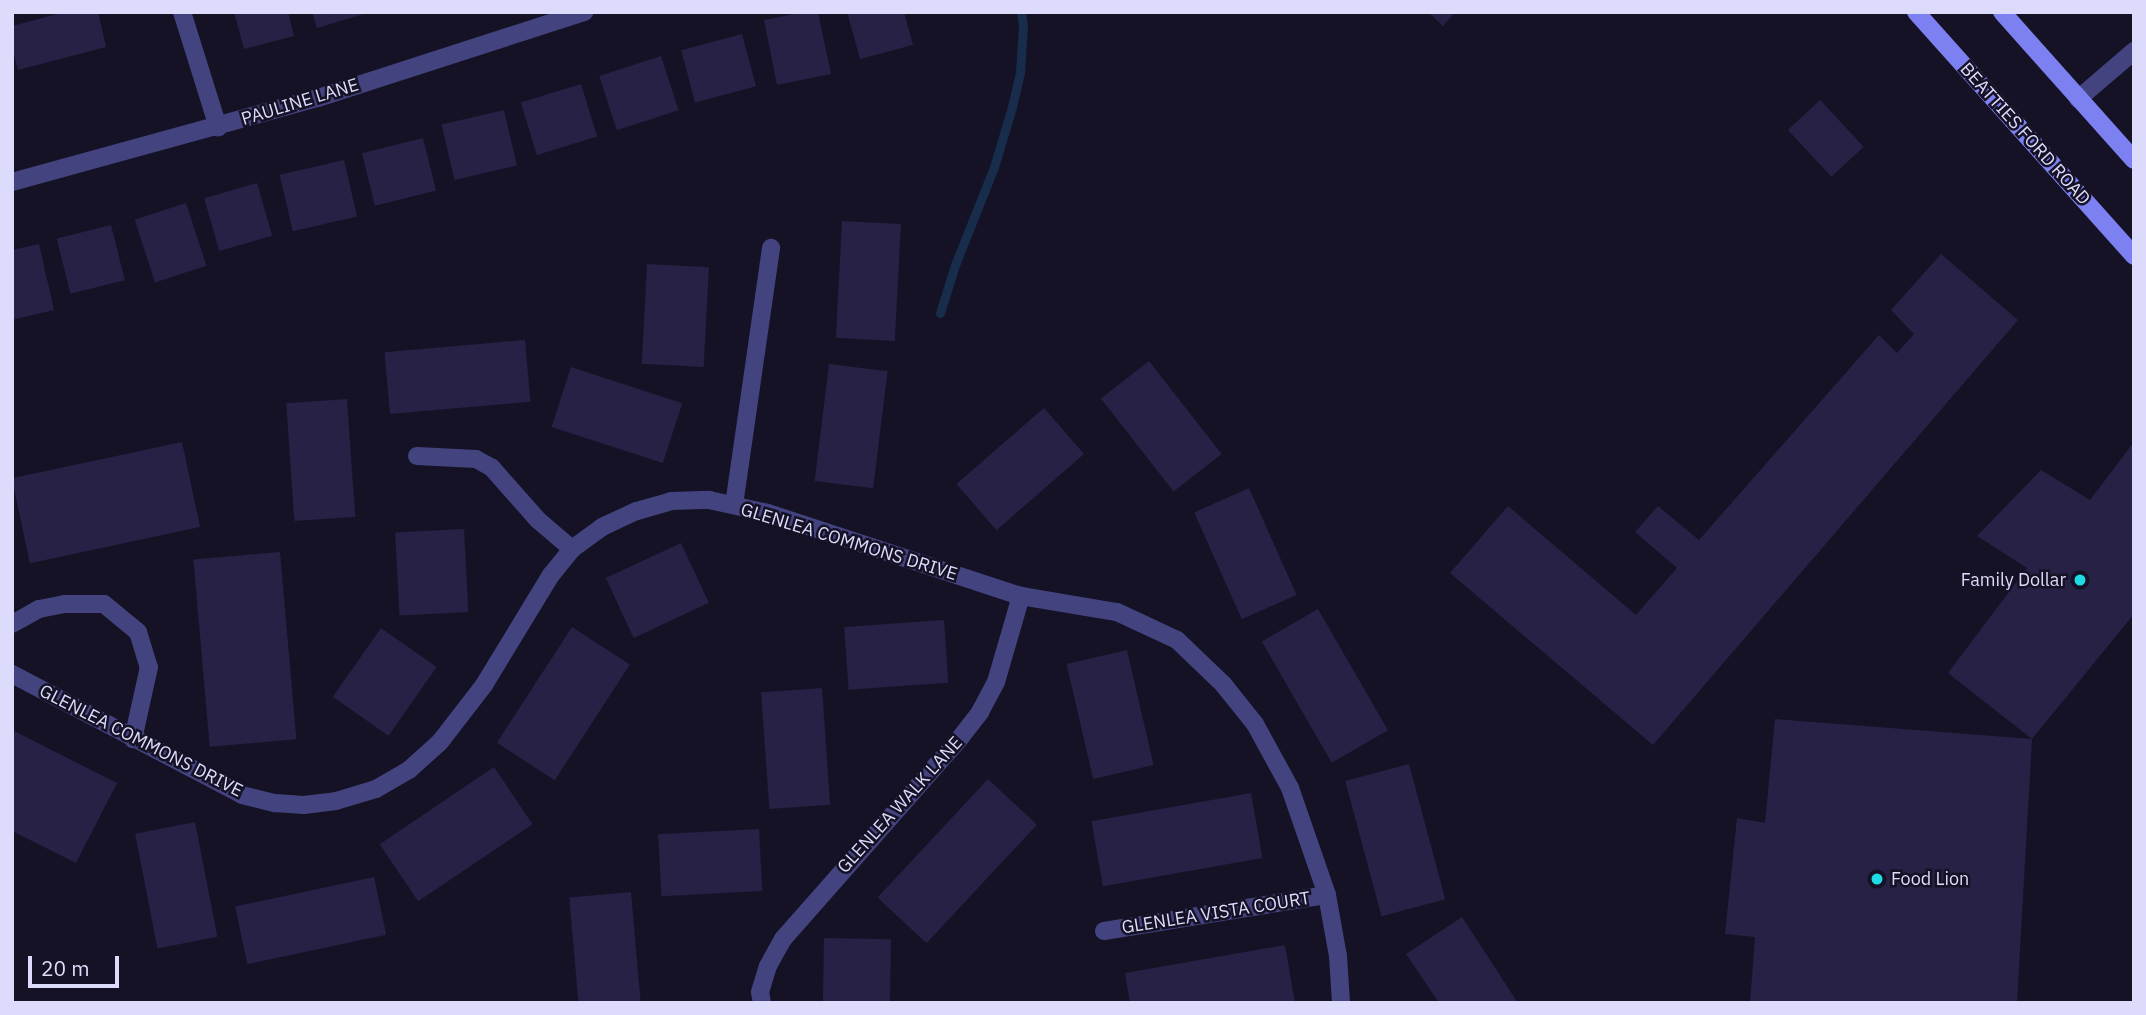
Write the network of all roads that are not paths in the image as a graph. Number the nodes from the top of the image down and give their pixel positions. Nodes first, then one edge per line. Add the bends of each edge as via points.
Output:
1 (182, 12) edge
2 (584, 12) edge
3 (1916, 12) edge
4 (2002, 12) edge
5 (2134, 51) edge
6 (2078, 99) junction
7 (218, 127) junction
8 (2134, 160) edge
9 (12, 182) edge
10 (771, 248) dead end
11 (2134, 256) edge
12 (417, 456) dead end
13 (734, 505) junction
14 (572, 549) junction
15 (1021, 596) junction
16 (12, 624) edge
17 (12, 674) edge
18 (133, 739) junction
19 (1327, 895) junction
20 (1104, 931) dead end
21 (762, 1003) edge
22 (1341, 1003) edge

1 - 7 street
2 - 7 street, PAULINE LANE
3 - 11 main road, BEATTIES FORD ROAD
4 - 6 main road
5 - 6 street
6 - 8 main road
7 - 9 street, PAULINE LANE
10 - 13 street
12 - 14 street via 476,459 492,468 538,520
13 - 14 street, GLENLEA COMMONS DRIVE via 671,501 637,510
13 - 15 street, GLENLEA COMMONS DRIVE
14 - 18 street, GLENLEA COMMONS DRIVE via 463,716 410,769 376,789 336,801 275,803 215,783
15 - 19 street, GLENLEA COMMONS DRIVE via 1117,612 1177,640 1223,684 1255,724 1290,788
15 - 21 street, GLENLEA WALK LANE via 996,682 980,712 783,939 768,966
16 - 18 street via 39,609 104,604 138,632 149,667
17 - 18 street, GLENLEA COMMONS DRIVE
19 - 20 street, GLENLEA VISTA COURT
19 - 22 street, GLENLEA COMMONS DRIVE

